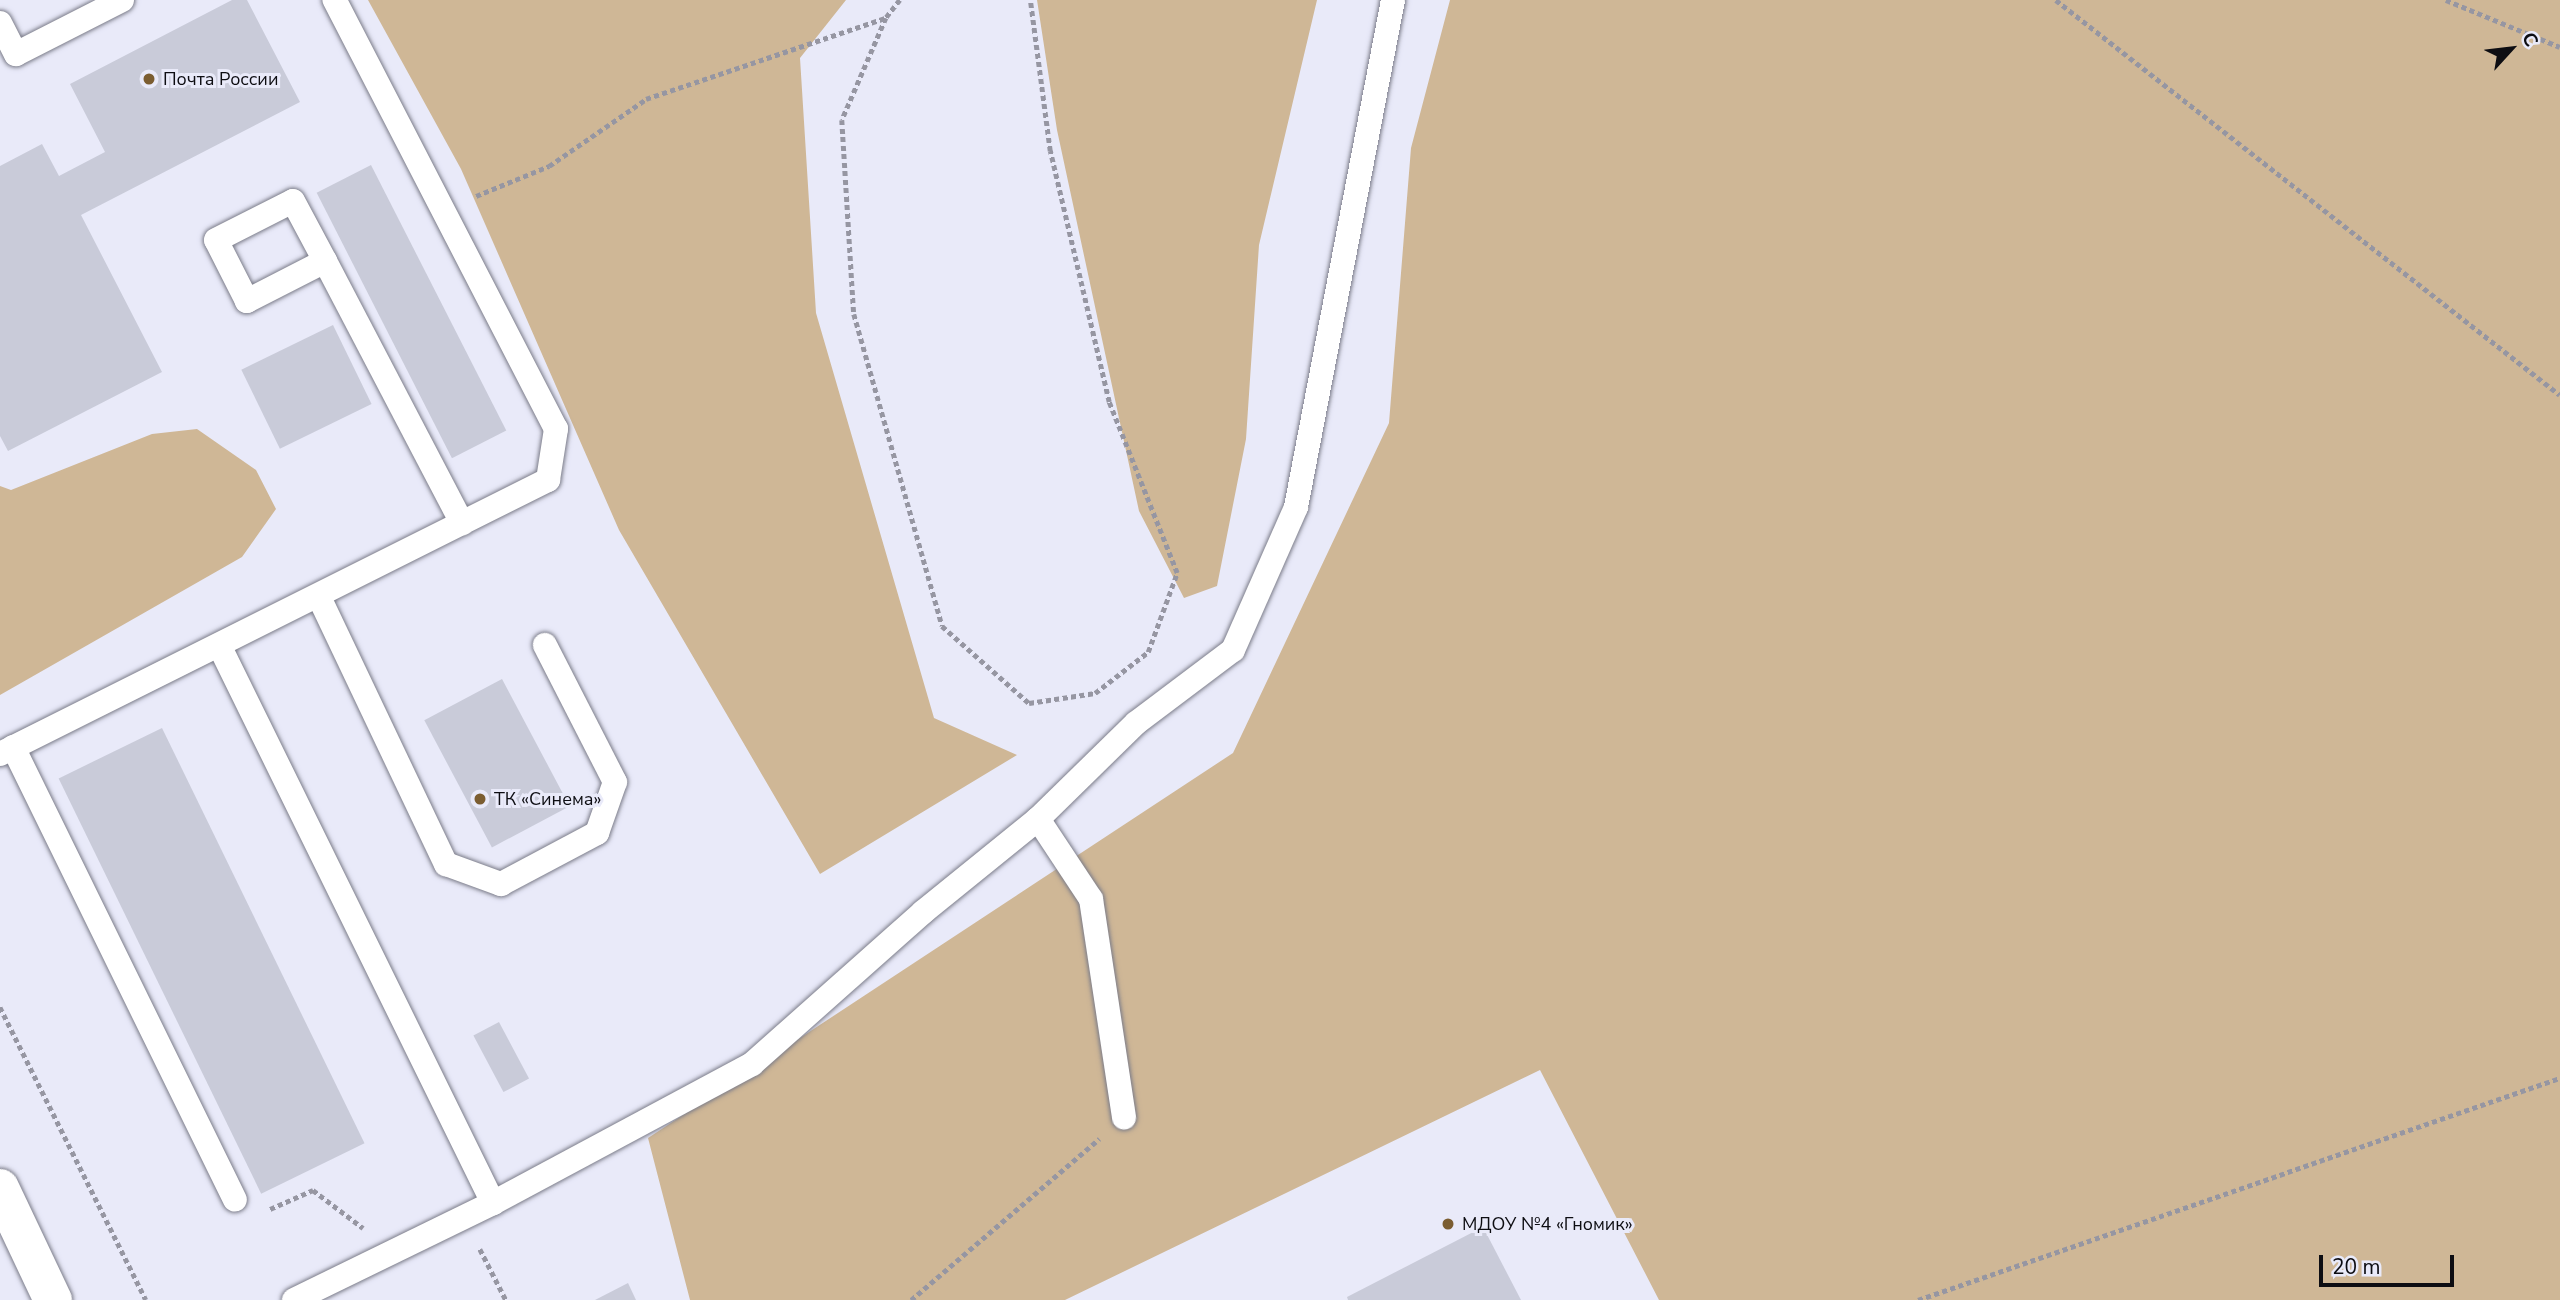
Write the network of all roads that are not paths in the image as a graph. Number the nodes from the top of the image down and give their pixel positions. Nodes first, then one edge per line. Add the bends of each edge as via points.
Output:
1 (122, 0) edge
2 (335, 0) edge
3 (1393, 0) edge
4 (0, 23) edge
5 (325, 261) junction
6 (462, 523) junction
7 (319, 597) junction
8 (219, 645) junction
9 (545, 645) dead end
10 (6, 751) edge
11 (1038, 819) junction
12 (1124, 1118) road end
13 (0, 1188) edge
14 (235, 1200) road end
15 (493, 1203) junction
16 (53, 1300) edge
17 (294, 1300) edge

1 - 4 lane via 16,54
2 - 6 lane via 556,429 548,480
3 - 11 lane via 1296,507 1233,650 1136,723
5 - 5 lane via 293,201 216,240 247,301
5 - 6 lane
6 - 7 lane
7 - 8 lane
7 - 9 lane via 446,864 500,884 597,833 615,782
8 - 10 lane
8 - 15 lane
10 - 14 lane
11 - 12 lane via 1091,899
11 - 15 lane via 923,912 752,1064
13 - 16 street
15 - 17 lane

